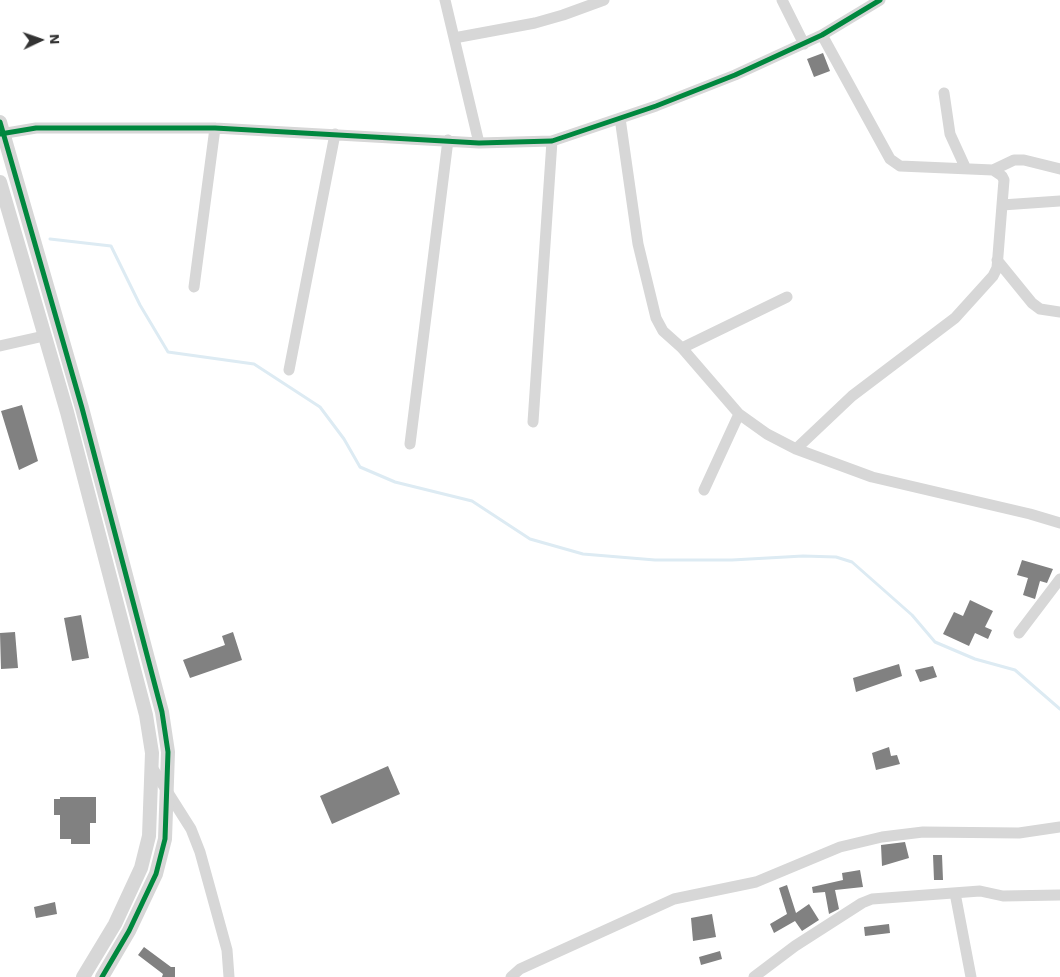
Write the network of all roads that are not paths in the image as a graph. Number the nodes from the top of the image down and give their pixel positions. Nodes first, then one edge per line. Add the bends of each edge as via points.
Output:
1 (445, 0) edge
2 (604, 0) edge
3 (782, 0) edge
4 (880, 0) edge
5 (822, 35) junction
6 (454, 38) junction
7 (804, 44) junction
8 (944, 93) dead end
9 (620, 118) junction
10 (215, 128) junction
11 (1, 130) edge
12 (335, 134) junction
13 (448, 140) junction
14 (552, 141) junction
15 (479, 143) junction
16 (966, 169) junction
17 (1060, 169) edge
18 (993, 170) junction
19 (0, 182) edge
20 (1060, 201) edge
21 (1002, 205) junction
22 (997, 260) junction
23 (194, 287) dead end
24 (787, 297) dead end
25 (1060, 312) edge
26 (44, 336) junction
27 (0, 346) edge
28 (682, 348) junction
29 (289, 370) dead end
30 (739, 414) junction
31 (533, 422) dead end
32 (410, 444) dead end
33 (796, 448) junction
34 (704, 490) dead end
35 (1060, 523) edge
36 (1060, 579) edge
37 (1019, 632) dead end
38 (153, 769) junction
39 (167, 791) junction
40 (1060, 827) edge
41 (955, 893) junction
42 (1060, 895) edge
43 (83, 977) edge
44 (102, 977) edge
45 (228, 977) edge
46 (511, 977) edge
47 (754, 977) edge
48 (971, 977) edge

1 - 6 street
2 - 6 street via 535,23
3 - 7 street
4 - 5 street
5 - 7 street
5 - 16 street via 890,159 900,166
6 - 15 street
7 - 9 street
8 - 16 street via 950,134
9 - 14 street
9 - 28 street via 638,244 656,318 663,331
10 - 11 street
10 - 12 street
10 - 23 street
11 - 39 street via 82,408 162,712 168,752
12 - 13 street
12 - 29 street
13 - 15 street
13 - 32 street
14 - 15 street
14 - 31 street
16 - 18 street
17 - 18 street via 1014,160
18 - 21 street via 1004,180
19 - 26 street
20 - 21 street
21 - 22 street
22 - 25 street via 1032,303 1047,311
22 - 33 street via 992,276 955,318 852,396
24 - 28 street
26 - 27 street
26 - 38 street via 146,715
28 - 30 street
30 - 33 street via 767,434
30 - 34 street
33 - 35 street via 872,477
36 - 37 street
38 - 39 street
38 - 43 street via 149,836 141,868 115,924
39 - 44 street via 165,839 156,874 129,931
39 - 45 street via 191,829 200,852 225,941
40 - 46 street via 1020,833 923,832 840,847 756,882 674,900 520,969
41 - 42 street
41 - 47 street via 884,897 862,903 794,946
41 - 48 street

